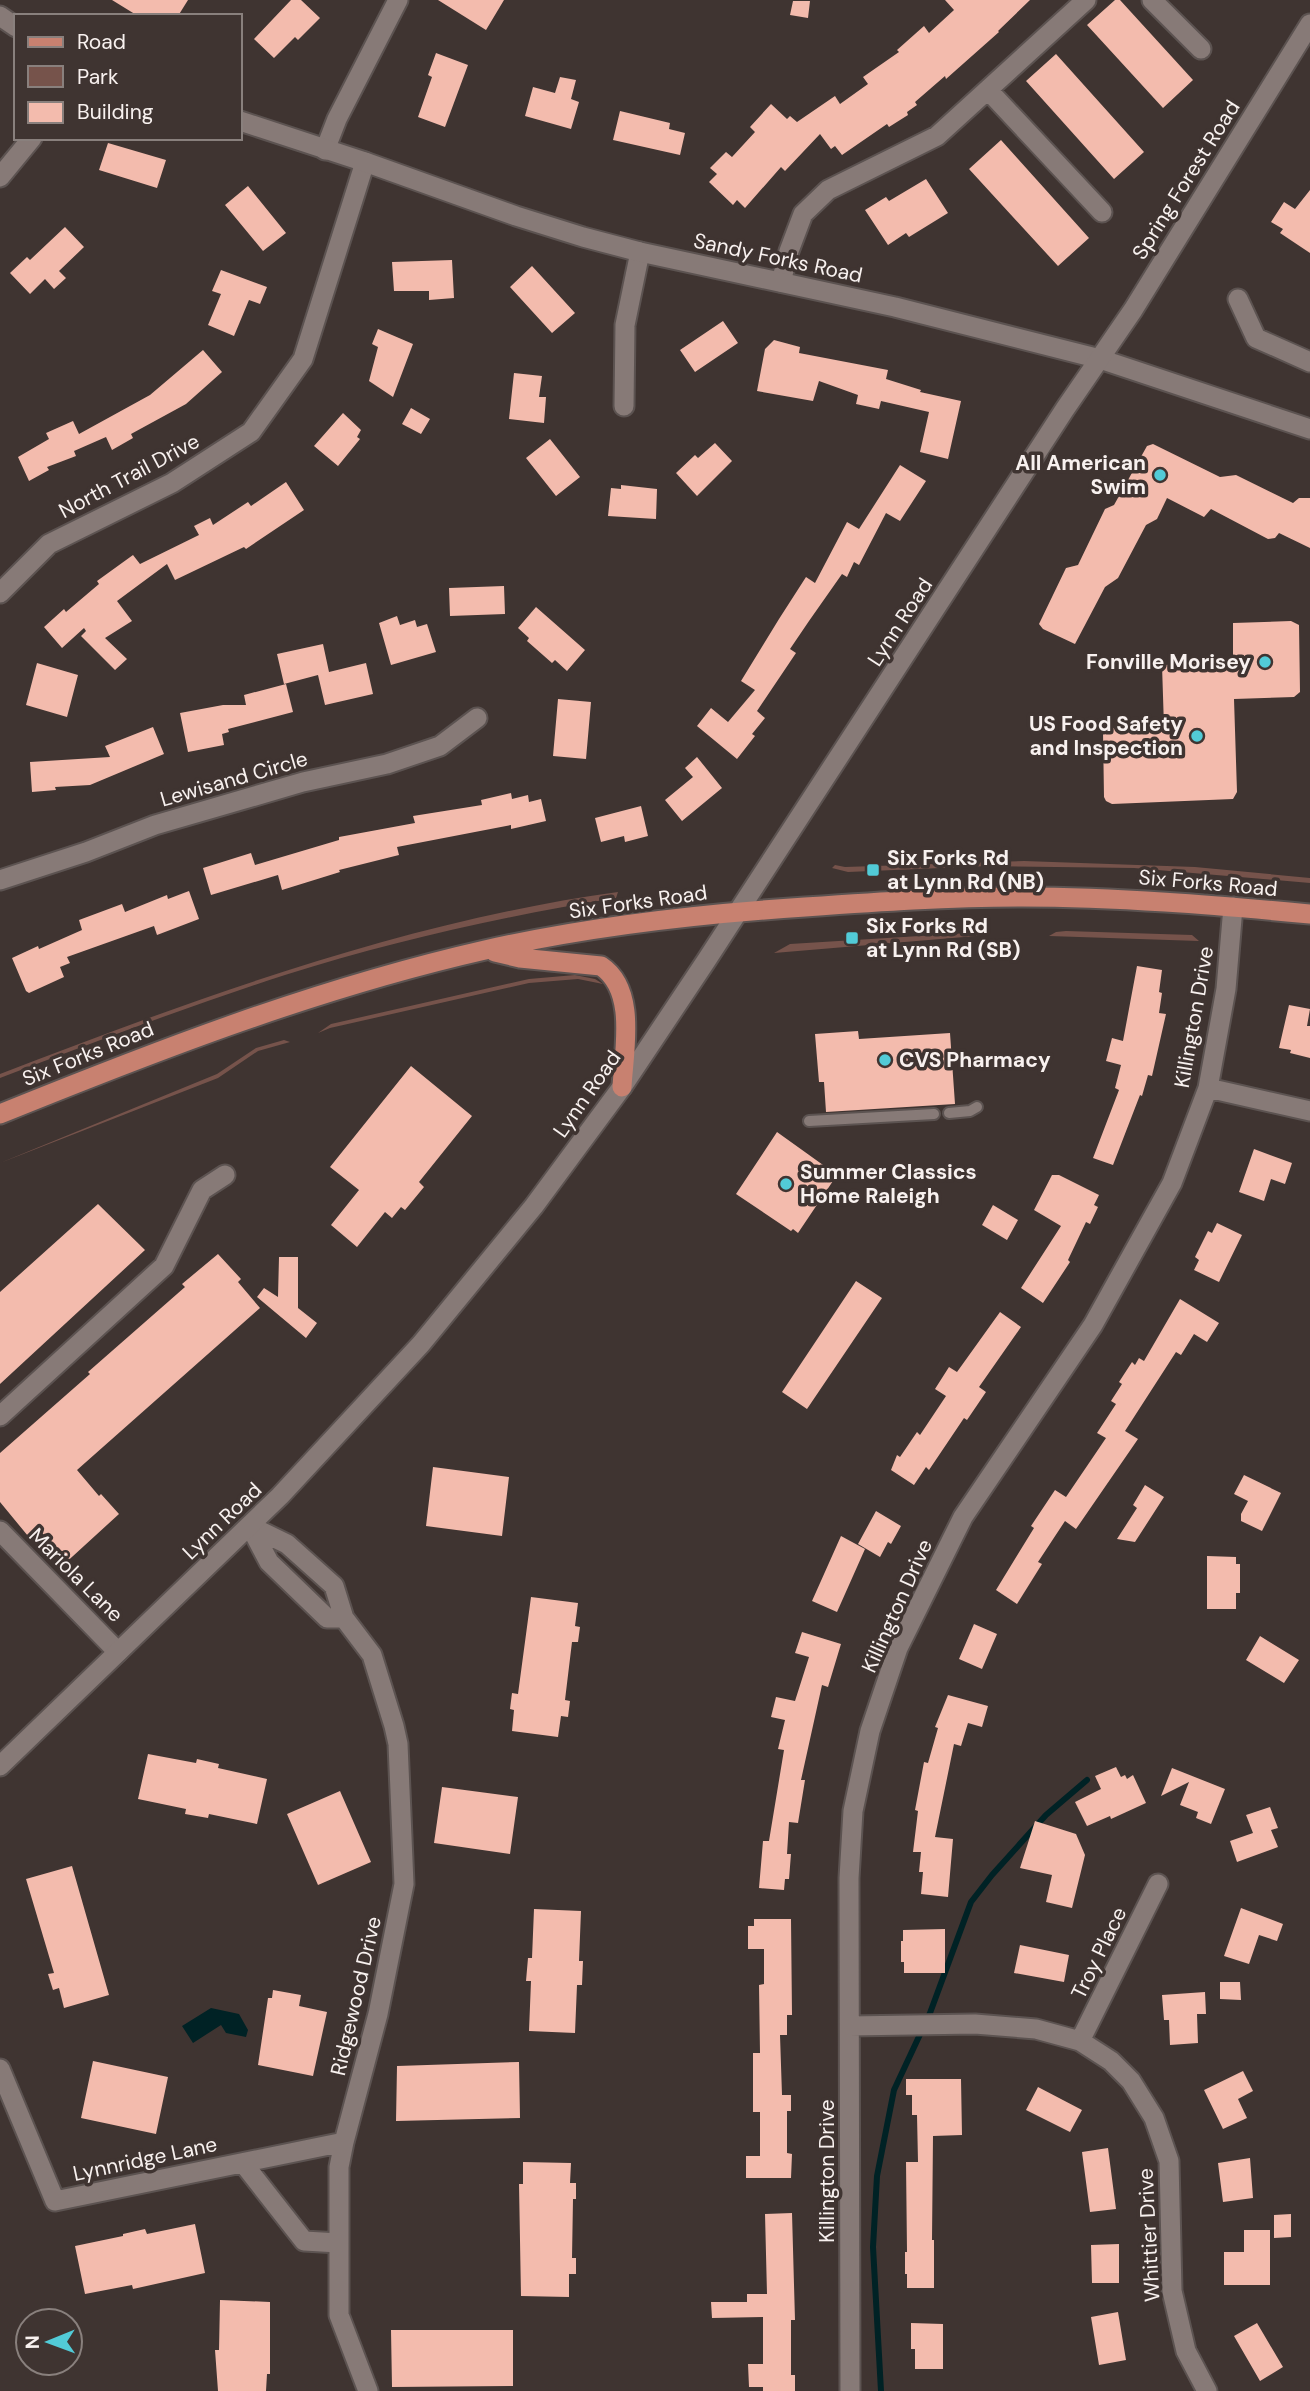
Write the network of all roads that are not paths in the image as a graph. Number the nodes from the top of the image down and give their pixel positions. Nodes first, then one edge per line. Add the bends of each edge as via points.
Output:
1 (398, 0) edge
2 (1086, 0) edge
3 (1152, 0) edge
4 (1310, 24) edge
5 (1201, 49) dead end
6 (988, 90) junction
7 (242, 122) edge
8 (30, 140) edge
9 (324, 149) junction
10 (365, 162) junction
11 (0, 177) edge
12 (1102, 212) dead end
13 (640, 252) junction
14 (781, 282) junction
15 (1238, 299) dead end
16 (1100, 359) junction
17 (1310, 362) edge
18 (624, 406) dead end
19 (1310, 429) edge
20 (0, 593) edge
21 (477, 718) dead end
22 (0, 880) edge
23 (1233, 907) junction
24 (739, 910) junction
25 (1310, 914) edge
26 (487, 949) junction
27 (622, 1087) junction
28 (1208, 1088) junction
29 (977, 1107) dead end
30 (1310, 1111) edge
31 (948, 1113) dead end
32 (0, 1114) edge
33 (934, 1114) dead end
34 (809, 1121) dead end
35 (225, 1175) dead end
36 (0, 1416) edge
37 (250, 1526) junction
38 (0, 1531) edge
39 (344, 1618) junction
40 (118, 1652) junction
41 (0, 1766) edge
42 (1158, 1884) dead end
43 (850, 2026) junction
44 (1080, 2041) junction
45 (0, 2069) edge
46 (344, 2142) junction
47 (243, 2163) junction
48 (339, 2243) junction
49 (368, 2391) edge
50 (850, 2391) edge
51 (1207, 2391) edge

1 - 9 street
2 - 6 street
3 - 5 street
4 - 16 street, Spring Forest Road
6 - 12 street
6 - 14 street via 937,136 828,190 803,214
7 - 9 street, Sandy Forks Road
8 - 11 street
9 - 10 street, Sandy Forks Road
10 - 13 street, Sandy Forks Road via 516,216
10 - 20 street, North Trail Drive via 303,359 251,432 172,483 49,544
13 - 14 street, Sandy Forks Road
13 - 18 street via 625,325
14 - 16 street, Sandy Forks Road
15 - 17 street via 1256,338
16 - 19 street, Sandy Forks Road
16 - 24 street, Lynn Road
21 - 22 street, Lewisand Circle via 440,747 155,825
23 - 24 main road, Six Forks Road via 1020,897
23 - 25 main road, Six Forks Road
23 - 28 street, Killington Drive via 1226,989
24 - 26 main road, Six Forks Road
24 - 27 street, Lynn Road
26 - 27 main road via 520,958 601,966 611,972 622,993 625,1020
26 - 32 main road, Six Forks Road via 219,1028
27 - 37 street, Lynn Road via 534,1206 421,1344
28 - 30 street
28 - 43 street, Killington Drive via 1172,1183 1093,1325 962,1517 898,1648 870,1731 853,1811
29 - 31 lane
33 - 34 lane
35 - 36 street via 202,1190 164,1266
37 - 39 street, Ridgewood Drive via 287,1544 334,1586
37 - 39 street via 269,1562 327,1618
37 - 40 street, Lynn Road
38 - 40 street, Mariola Lane
39 - 46 street, Ridgewood Drive via 372,1655 394,1726 404,1884
40 - 41 street, Lynn Road
42 - 44 street, Troy Place
43 - 44 street, Whittier Drive via 975,2024 1036,2029
43 - 50 street, Killington Drive
44 - 51 street, Whittier Drive via 1131,2081 1154,2118 1169,2161 1172,2291 1186,2351
45 - 47 street, Lynnridge Lane via 55,2201
46 - 47 street, Lynnridge Lane
46 - 48 street, Ridgewood Drive via 339,2168
47 - 48 street via 304,2241
48 - 49 street, Ridgewood Drive via 339,2315

